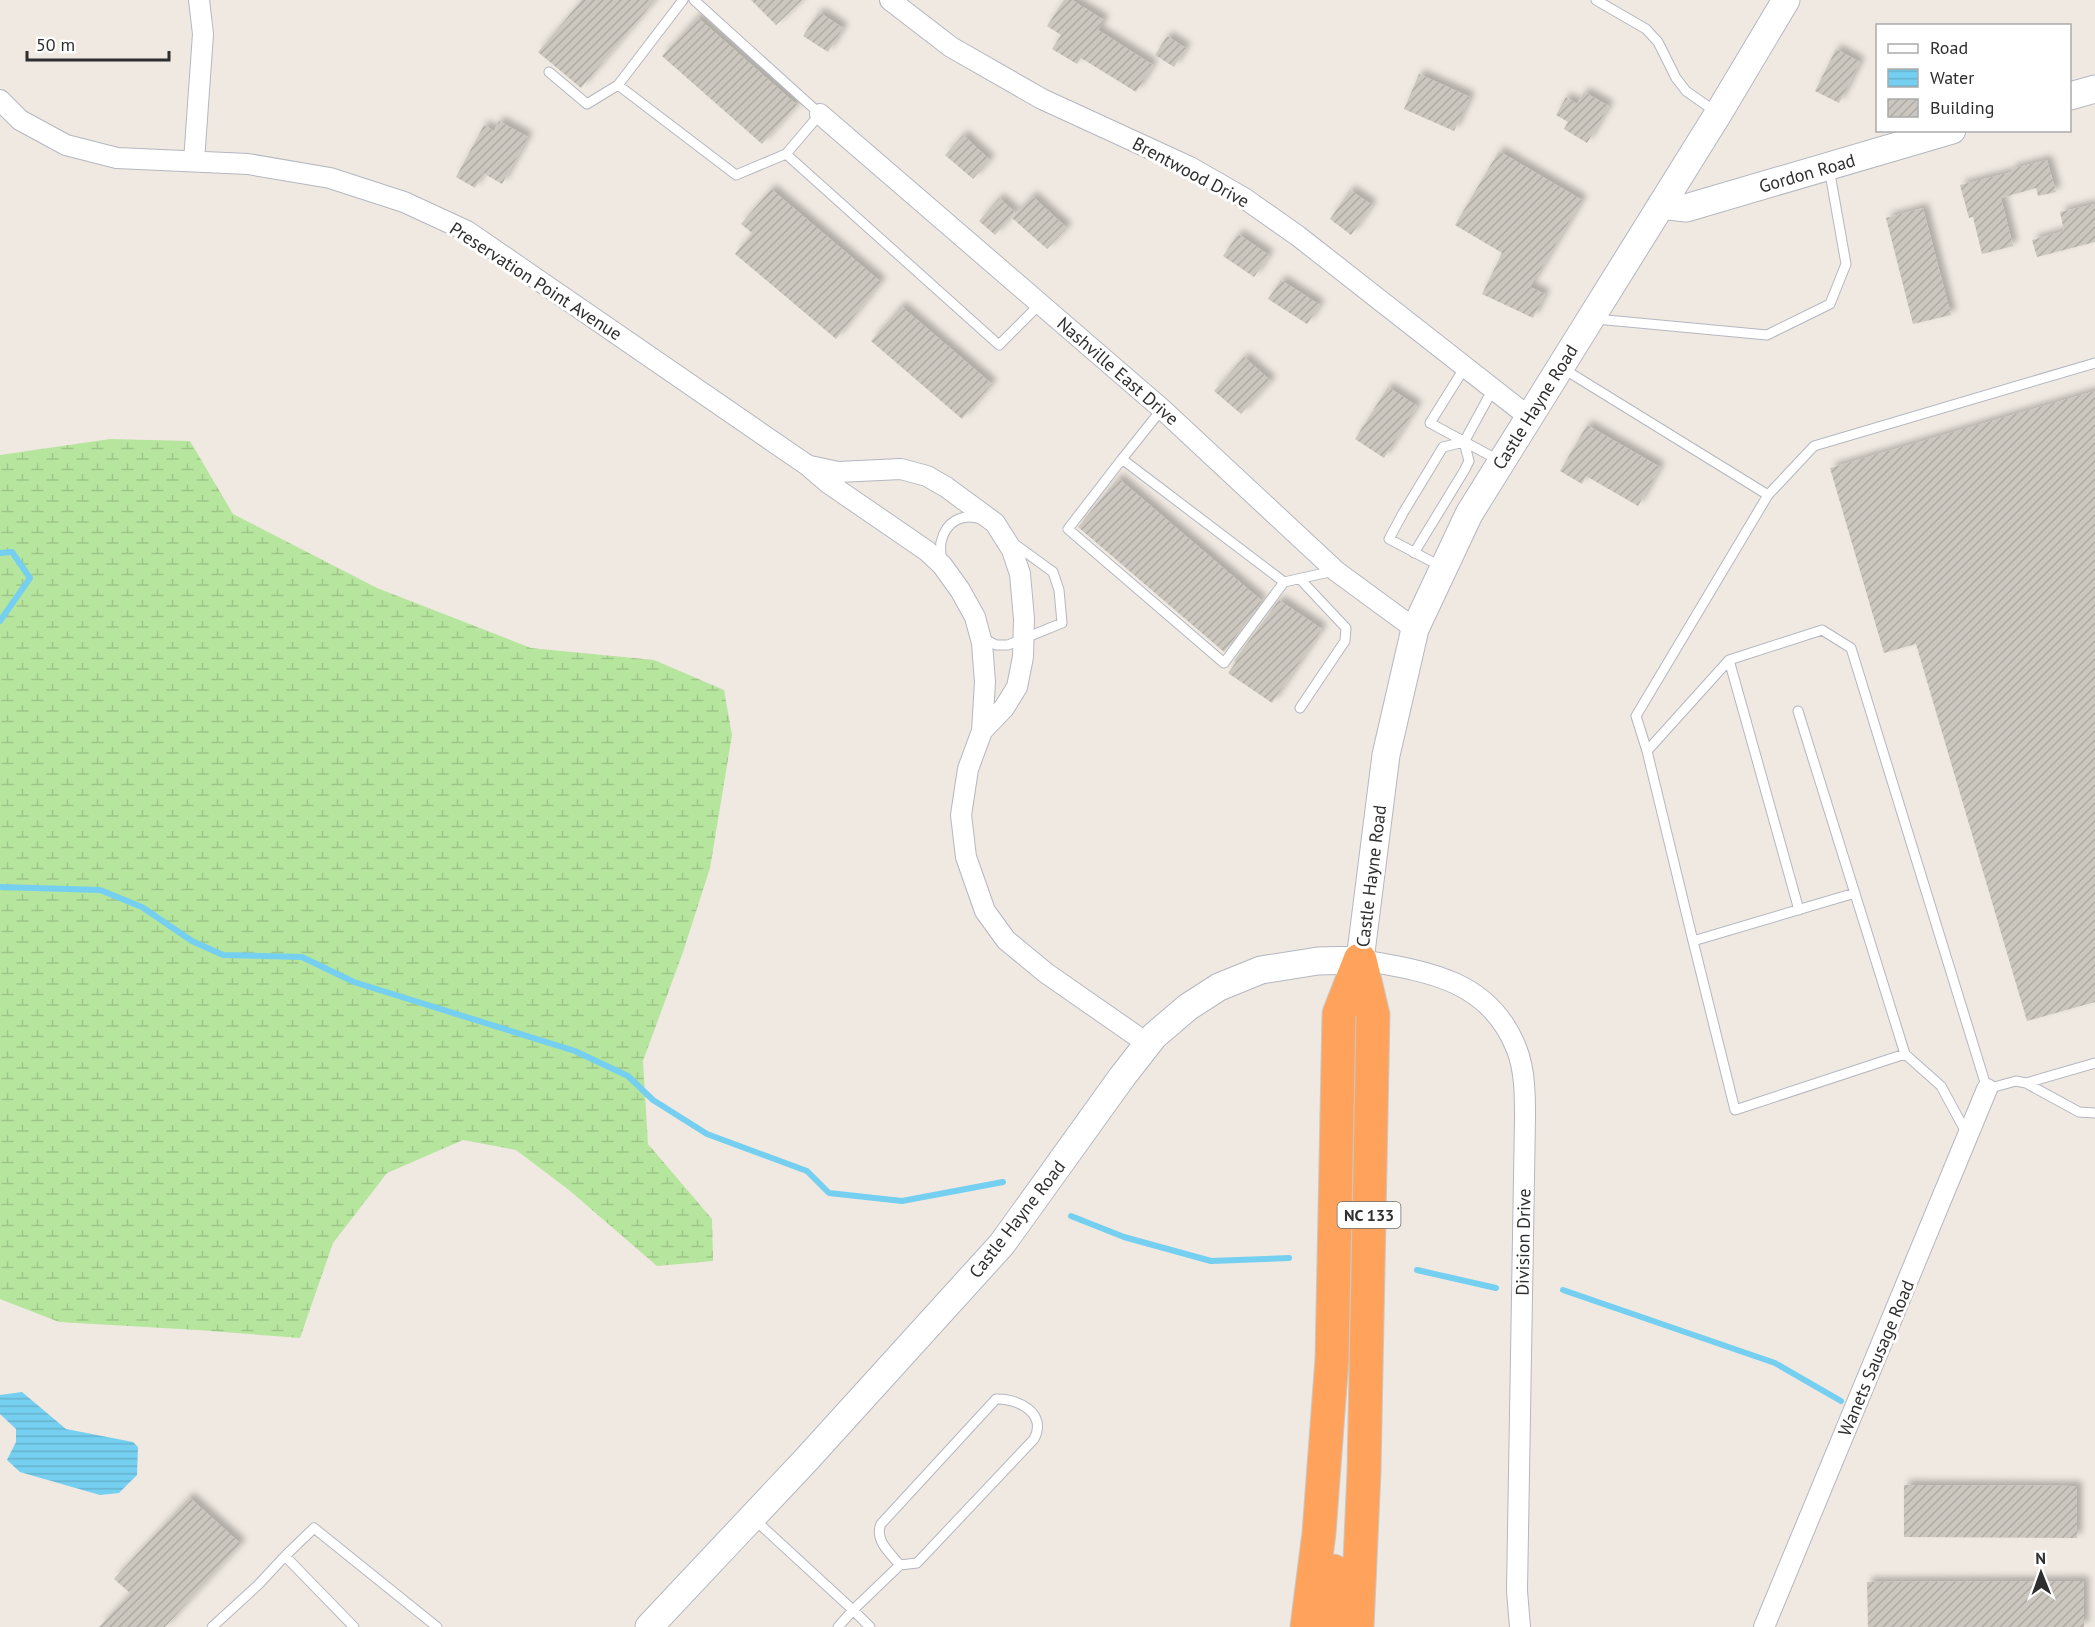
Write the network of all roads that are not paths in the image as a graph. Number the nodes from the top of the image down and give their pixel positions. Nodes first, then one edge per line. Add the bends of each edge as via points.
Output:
1 (199, 0) edge
2 (683, 0) edge
3 (694, 0) edge
4 (890, 0) edge
5 (1596, 0) edge
6 (1786, 0) edge
7 (549, 72) dead end
8 (618, 85) junction
9 (2095, 89) edge
10 (2071, 96) edge
11 (0, 99) edge
12 (820, 114) junction
13 (1718, 114) junction
14 (1945, 132) edge
15 (786, 153) junction
16 (194, 161) junction
17 (1828, 166) junction
18 (1661, 205) junction
19 (1041, 304) junction
20 (1590, 318) junction
21 (2095, 363) edge
22 (1560, 367) junction
23 (1465, 368) junction
24 (1493, 388) junction
25 (1162, 409) junction
26 (1529, 417) junction
27 (1464, 442) junction
28 (1122, 459) junction
29 (1501, 461) junction
30 (807, 465) junction
31 (1768, 495) junction
32 (999, 529) junction
33 (1414, 553) junction
34 (942, 565) junction
35 (1444, 568) junction
36 (1336, 571) junction
37 (1300, 579) junction
38 (1284, 582) junction
39 (1415, 629) junction
40 (980, 637) junction
41 (1024, 640) junction
42 (1729, 660) junction
43 (1300, 708) dead end
44 (1798, 711) dead end
45 (982, 731) junction
46 (1647, 752) junction
47 (1855, 893) junction
48 (1798, 910) junction
49 (1693, 941) junction
50 (1360, 960) junction
51 (1148, 1044) junction
52 (1905, 1054) junction
53 (2095, 1063) edge
54 (2026, 1083) junction
55 (1987, 1089) junction
56 (2095, 1113) edge
57 (1968, 1135) junction
58 (1332, 1359) junction
59 (1364, 1472) junction
60 (752, 1517) junction
61 (285, 1556) junction
62 (900, 1565) junction
63 (853, 1610) junction
64 (212, 1627) edge
65 (354, 1627) edge
66 (437, 1627) edge
67 (649, 1627) edge
68 (838, 1627) edge
69 (870, 1627) edge
70 (1307, 1627) edge
71 (1332, 1627) edge
72 (1357, 1627) edge
73 (1369, 1627) edge
74 (1520, 1627) edge
75 (1764, 1627) edge

1 - 16 street via 203,34
2 - 8 lane
3 - 12 lane
4 - 23 street, Brentwood Drive via 951,47 1042,99 1190,167 1244,198
5 - 13 lane via 1646,29 1658,42 1686,91
6 - 13 main road, Castle Hayne Road / NC 133
7 - 8 lane via 587,104
8 - 15 lane via 736,175
9 - 10 main road
11 - 16 street, Preservation Point Avenue via 20,120 66,145 117,158
12 - 15 lane
12 - 19 street, Nashville East Drive
13 - 18 main road, Castle Hayne Road / NC 133
14 - 17 main road, Gordon Road
15 - 19 lane via 999,345
16 - 30 street, Preservation Point Avenue via 248,164 330,178 404,202 467,231
17 - 18 main road, Gordon Road via 1686,208
17 - 20 lane via 1846,264 1830,304 1767,335
18 - 20 main road, Castle Hayne Road / NC 133
19 - 25 street, Nashville East Drive
20 - 22 main road, Castle Hayne Road / NC 133
21 - 31 lane via 1814,446
22 - 26 main road, Castle Hayne Road / NC 133
22 - 31 lane
23 - 24 street, Brentwood Drive
23 - 27 lane via 1430,423
24 - 26 street, Brentwood Drive
24 - 27 lane
25 - 28 lane
25 - 36 street, Nashville East Drive
26 - 29 main road, Castle Hayne Road / NC 133
27 - 29 lane
27 - 33 lane via 1469,461
27 - 33 lane via 1443,447 1389,539
28 - 38 lane
28 - 38 lane via 1068,529 1224,663
29 - 35 main road, Castle Hayne Road / NC 133 via 1469,514
30 - 32 street, Preservation Point Avenue via 838,472 902,469 927,476
30 - 34 street, Preservation Point Avenue
31 - 46 lane via 1636,717
32 - 34 lane via 973,517 960,517 948,527 941,542
32 - 41 street, Preservation Point Avenue via 1020,574
32 - 41 lane via 1053,572 1059,590 1062,623
33 - 35 lane
34 - 40 street, Preservation Point Avenue via 975,617
35 - 39 main road, Castle Hayne Road / NC 133
36 - 37 lane
36 - 39 street, Nashville East Drive
37 - 38 lane
37 - 43 lane via 1346,628 1345,641
39 - 50 main road, Castle Hayne Road / NC 133 via 1386,755
40 - 41 lane via 996,645
40 - 45 street, Preservation Point Avenue via 986,682
41 - 45 street, Preservation Point Avenue via 1017,687
42 - 46 lane
42 - 48 lane
42 - 55 lane via 1822,630 1851,648
44 - 47 lane
45 - 51 street, Preservation Point Avenue via 968,769 961,816 966,857 985,911 1005,940
46 - 49 lane
47 - 48 lane
47 - 52 lane
48 - 49 lane
49 - 52 lane via 1736,1110
50 - 51 main road, Castle Hayne Road via 1318,961 1262,970 1219,987 1188,1007
50 - 58 highway, NC 133 via 1339,1014
50 - 59 highway, NC 133 via 1373,1015
50 - 74 street, Division Drive via 1438,975 1467,988 1503,1022 1518,1052 1525,1118 1517,1591
51 - 60 main road, Castle Hayne Road via 1002,1244
52 - 57 lane via 1941,1086
53 - 54 lane
54 - 55 lane via 2016,1081
54 - 56 lane via 2079,1112
55 - 57 street, Wanets Sausage Road
57 - 75 street, Wanets Sausage Road
58 - 70 highway, NC 133 via 1319,1533
58 - 71 highway
59 - 72 highway, NC 133
59 - 73 highway
60 - 63 lane
60 - 67 main road, Castle Hayne Road
61 - 64 lane
61 - 65 lane
61 - 66 lane via 314,1528
62 - 62 lane via 917,1563 1034,1439 1037,1424 1031,1410 1022,1403 996,1399 881,1524 879,1538
62 - 63 lane
63 - 68 lane
63 - 69 lane

